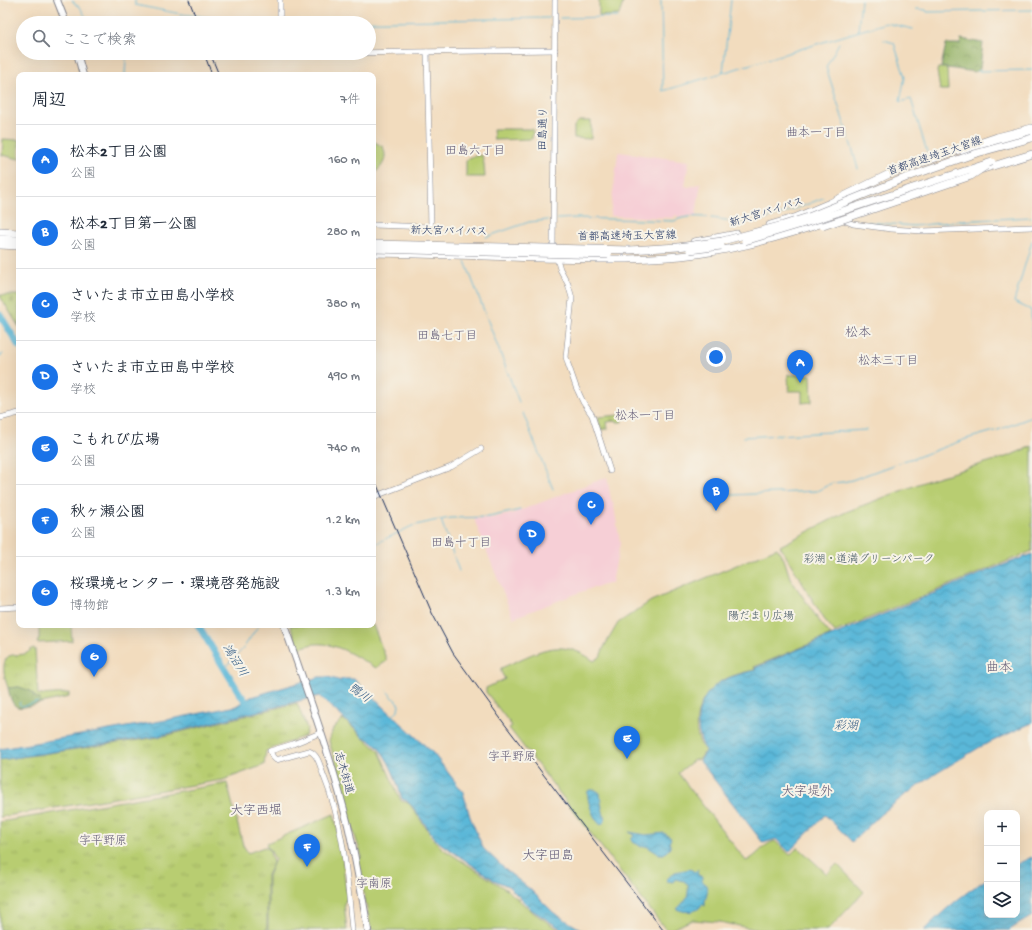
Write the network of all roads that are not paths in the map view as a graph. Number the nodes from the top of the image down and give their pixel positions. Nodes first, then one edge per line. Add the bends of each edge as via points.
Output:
1 (57, 0) edge
2 (280, 0) edge
3 (555, 0) edge
4 (63, 16) edge
5 (280, 16) edge
6 (555, 50) junction
7 (427, 52) junction
8 (376, 53) edge
9 (79, 60) edge
10 (82, 72) edge
11 (1032, 128) edge
12 (1032, 134) edge
13 (1032, 138) edge
14 (1032, 150) edge
15 (1032, 154) edge
16 (992, 162) junction
17 (889, 174) junction
18 (830, 203) junction
19 (839, 218) junction
20 (376, 225) edge
21 (1032, 227) edge
22 (0, 228) edge
23 (16, 228) edge
24 (0, 233) edge
25 (16, 234) edge
26 (785, 236) junction
27 (0, 240) edge
28 (16, 240) edge
29 (376, 243) edge
30 (376, 243) edge
31 (0, 245) edge
32 (553, 245) junction
33 (16, 246) edge
34 (376, 249) edge
35 (376, 252) edge
36 (557, 258) junction
37 (16, 414) edge
38 (0, 418) edge
39 (481, 449) dead end
40 (610, 471) dead end
41 (376, 496) edge
42 (16, 607) edge
43 (0, 608) edge
44 (285, 628) edge
45 (320, 732) junction
46 (352, 930) edge
47 (368, 930) edge

1 - 4 main road
2 - 5 street
3 - 6 street, 田島通り
6 - 7 street
6 - 32 street, 田島通り
7 - 8 street
7 - 20 street via 431,227
9 - 10 main road
11 - 17 highway, 新大宮バイパス via 997,137
12 - 17 highway via 897,175
13 - 30 highway, 首都高速埼玉大宮線, bridge via 974,154 905,178 790,223 722,241 630,250
14 - 16 highway, 首都高速埼玉大宮線
15 - 19 highway, 新大宮バイパス
16 - 26 highway, bridge via 971,176 798,235
16 - 34 highway, 首都高速埼玉大宮線, bridge via 777,232 701,249 630,255
17 - 18 highway, 新大宮バイパス
18 - 19 street
18 - 32 highway, 新大宮バイパス via 761,228 686,243 635,247
19 - 21 street via 867,227 916,231
19 - 26 highway, 新大宮バイパス
22 - 23 highway
24 - 25 highway
26 - 36 highway, 新大宮バイパス via 696,254 637,259
27 - 28 highway
29 - 32 highway, 新大宮バイパス
31 - 33 highway
32 - 36 street, 田島通り
35 - 36 highway, 新大宮バイパス
36 - 40 street, 田島通り via 572,298 566,357 583,402 592,415
37 - 38 street
39 - 41 street via 451,467
42 - 43 street
44 - 45 main road, 志木街道
45 - 46 street via 270,751 276,760 309,752 318,760 332,794 340,828
45 - 47 main road, 志木街道 via 348,825

